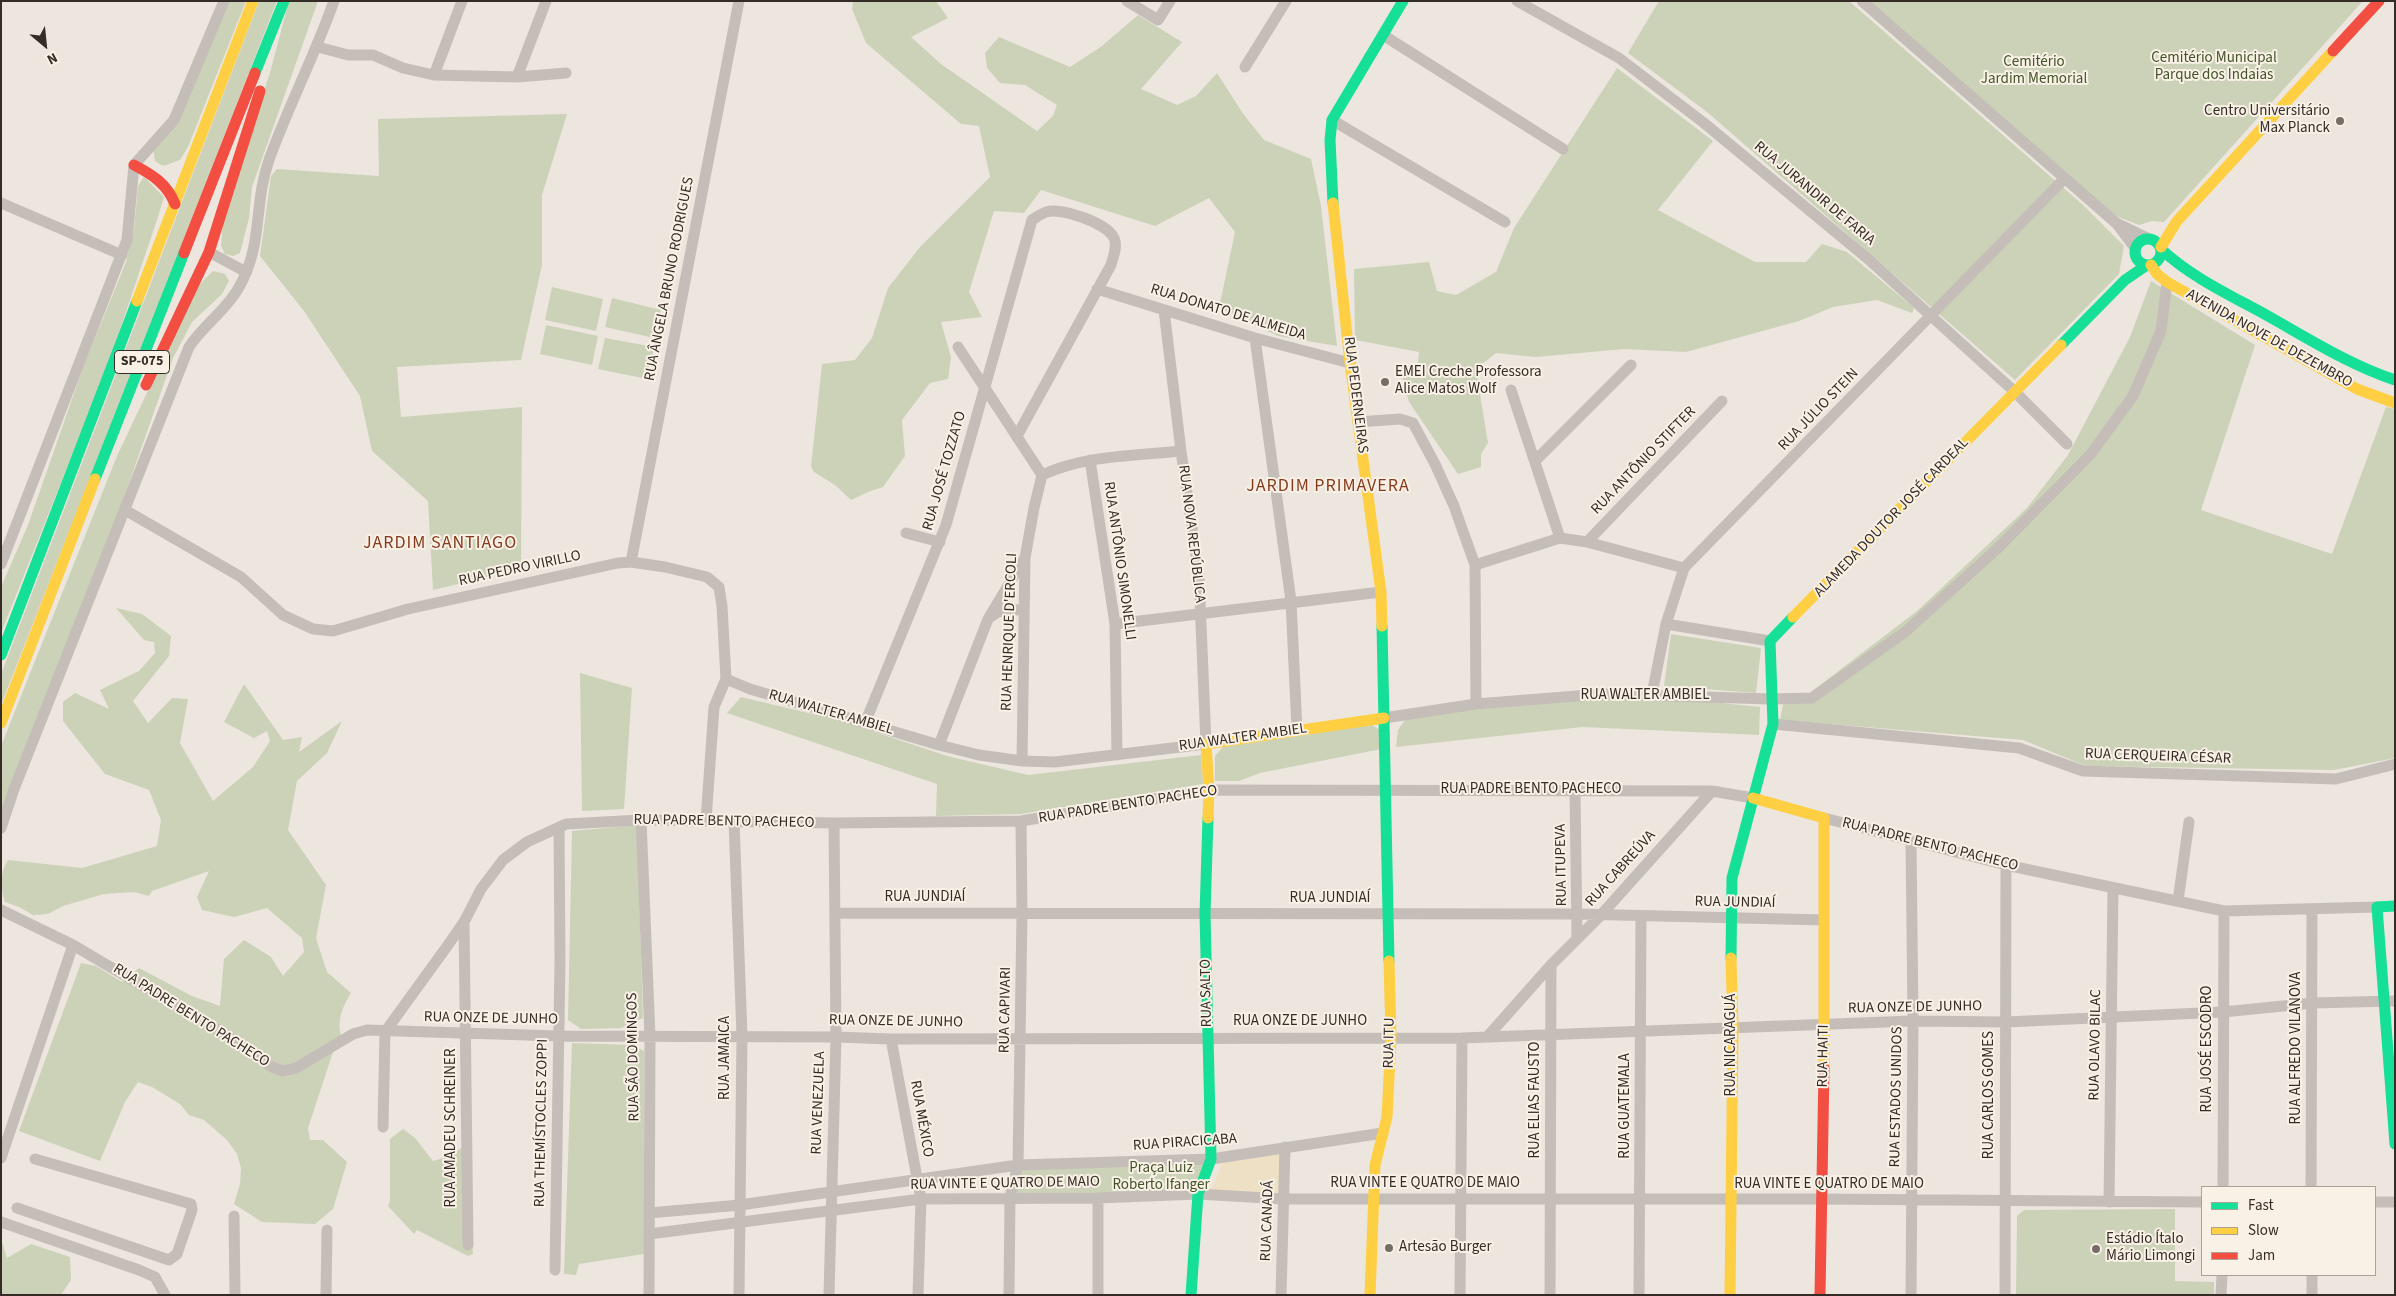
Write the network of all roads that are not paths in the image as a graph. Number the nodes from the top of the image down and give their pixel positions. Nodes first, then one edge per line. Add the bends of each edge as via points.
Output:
1 (224, 1) edge
2 (253, 1) edge
3 (284, 1) edge
4 (334, 1) edge
5 (462, 1) edge
6 (546, 1) edge
7 (738, 1) edge
8 (1127, 1) edge
9 (1170, 1) edge
10 (1286, 1) edge
11 (1403, 1) edge
12 (1517, 1) edge
13 (1862, 1) edge
14 (2379, 1) edge
15 (1383, 34) junction
16 (318, 47) junction
17 (1245, 67) dead end
18 (566, 73) dead end
19 (434, 75) junction
20 (517, 77) junction
21 (1332, 120) junction
22 (1563, 149) dead end
23 (191, 158) junction
24 (136, 162) junction
25 (178, 168) dead end
26 (166, 170) dead end
27 (2065, 178) junction
28 (1, 203) edge
29 (175, 204) junction
30 (2178, 221) junction
31 (1505, 222) dead end
32 (2116, 223) junction
33 (2149, 238) junction
34 (2161, 248) junction
35 (209, 252) junction
36 (122, 254) junction
37 (2135, 254) junction
38 (2149, 265) junction
39 (246, 272) junction
40 (2125, 280) junction
41 (2167, 282) junction
42 (1097, 289) junction
43 (1164, 310) junction
44 (1932, 316) junction
45 (1255, 338) junction
46 (2311, 339) junction
47 (958, 347) dead end
48 (2324, 347) junction
49 (2300, 357) junction
50 (1350, 363) junction
51 (1631, 366) dead end
52 (2317, 367) junction
53 (2395, 380) edge
54 (984, 386) junction
55 (1511, 390) dead end
56 (2015, 392) junction
57 (1722, 401) dead end
58 (2395, 403) edge
59 (1358, 422) junction
60 (1017, 436) junction
61 (2068, 444) dead end
62 (1180, 451) junction
63 (1090, 460) junction
64 (1535, 461) junction
65 (97, 474) junction
66 (1042, 475) junction
67 (125, 510) junction
68 (906, 534) dead end
69 (1560, 538) junction
70 (940, 542) junction
71 (1586, 542) junction
72 (1025, 558) junction
73 (631, 562) junction
74 (1, 564) edge
75 (1474, 565) junction
76 (1684, 568) junction
77 (1381, 592) junction
78 (1291, 602) junction
79 (1024, 609) junction
80 (1201, 613) junction
81 (988, 619) junction
82 (1115, 624) junction
83 (1666, 624) junction
84 (1770, 641) junction
85 (1, 655) edge
86 (726, 679) junction
87 (1652, 694) junction
88 (1771, 699) junction
89 (1476, 704) junction
90 (1384, 718) junction
91 (1, 723) edge
92 (865, 723) junction
93 (1773, 724) junction
94 (1297, 730) junction
95 (1206, 744) junction
96 (939, 745) junction
97 (1117, 755) junction
98 (1022, 761) junction
99 (2395, 764) edge
100 (1387, 789) junction
101 (1209, 790) junction
102 (1712, 790) junction
103 (1575, 791) junction
104 (1753, 798) junction
105 (1824, 818) junction
106 (641, 820) junction
107 (706, 820) junction
108 (1021, 821) junction
109 (734, 822) junction
110 (2189, 822) dead end
111 (834, 823) junction
112 (559, 827) junction
113 (1, 828) edge
114 (1911, 840) junction
115 (2006, 865) junction
116 (2112, 889) junction
117 (2178, 901) junction
118 (2395, 906) edge
119 (2377, 907) junction
120 (2312, 909) junction
121 (1, 910) edge
122 (2224, 911) junction
123 (835, 913) junction
124 (1390, 913) junction
125 (1022, 914) junction
126 (1206, 914) junction
127 (1578, 914) junction
128 (1601, 915) junction
129 (1641, 917) junction
130 (1730, 917) junction
131 (1824, 920) junction
132 (464, 922) junction
133 (1577, 938) junction
134 (74, 945) junction
135 (1551, 965) junction
136 (2389, 1001) edge
137 (2313, 1003) junction
138 (2223, 1012) junction
139 (2112, 1017) junction
140 (1913, 1021) junction
141 (2006, 1022) junction
142 (1825, 1024) junction
143 (1733, 1028) junction
144 (1641, 1030) junction
145 (385, 1032) junction
146 (467, 1034) junction
147 (1552, 1035) junction
148 (559, 1036) junction
149 (650, 1036) junction
150 (742, 1036) junction
151 (1488, 1036) junction
152 (836, 1037) junction
153 (1391, 1037) junction
154 (1021, 1038) junction
155 (1208, 1038) junction
156 (1462, 1038) junction
157 (891, 1039) junction
158 (383, 1127) dead end
159 (1383, 1133) junction
160 (2395, 1144) edge
161 (1284, 1147) junction
162 (1, 1158) edge
163 (35, 1159) dead end
164 (1211, 1160) junction
165 (1018, 1165) junction
166 (917, 1180) junction
167 (2222, 1186) edge
168 (2311, 1186) edge
169 (831, 1193) junction
170 (1198, 1194) junction
171 (1010, 1197) junction
172 (1098, 1198) junction
173 (1373, 1198) junction
174 (921, 1199) junction
175 (1283, 1199) junction
176 (1461, 1199) junction
177 (1550, 1199) junction
178 (1641, 1199) junction
179 (1820, 1199) junction
180 (1911, 1199) junction
181 (1732, 1200) junction
182 (2005, 1201) junction
183 (2109, 1202) junction
184 (2201, 1202) edge
185 (2376, 1202) edge
186 (2395, 1202) edge
187 (740, 1205) junction
188 (17, 1208) dead end
189 (831, 1210) junction
190 (649, 1213) junction
191 (234, 1216) dead end
192 (1, 1222) edge
193 (740, 1222) junction
194 (327, 1230) dead end
195 (649, 1234) junction
196 (468, 1245) dead end
197 (146, 1252) junction
198 (161, 1256) junction
199 (139, 1270) junction
200 (555, 1270) dead end
201 (2222, 1276) edge
202 (2312, 1276) edge
203 (154, 1277) junction
204 (165, 1295) edge
205 (235, 1295) edge
206 (326, 1295) edge
207 (649, 1295) edge
208 (739, 1295) edge
209 (829, 1295) edge
210 (918, 1295) edge
211 (1009, 1295) edge
212 (1098, 1295) edge
213 (1191, 1295) edge
214 (1281, 1295) edge
215 (1370, 1295) edge
216 (1460, 1295) edge
217 (1550, 1295) edge
218 (1639, 1295) edge
219 (1730, 1295) edge
220 (1820, 1295) edge
221 (1911, 1295) edge
222 (2005, 1295) edge
223 (2221, 1295) edge
224 (2312, 1295) edge

1 - 24 street via 174,120
2 - 23 main road, SP-075
3 - 35 main road via 253,118
3 - 65 main road, SP-075
4 - 16 street
5 - 19 street
6 - 20 street
7 - 73 street, RUA ÂNGELA BRUNO RODRIGUES
8 - 9 street via 1158,20
10 - 17 street
11 - 15 main road
12 - 44 street, RUA JURANDIR DE FARIA via 1618,58 1663,90 1782,186
13 - 27 street
14 - 30 main road
15 - 21 main road
15 - 22 street
16 - 19 street via 348,55 373,55 403,68
16 - 39 street via 269,160 254,252
18 - 20 street
19 - 20 street
21 - 31 street
21 - 50 main road, RUA PEDERNEIRAS via 1334,219
23 - 25 main road
23 - 29 main road, SP-075
24 - 26 main road
24 - 29 main road via 164,182
24 - 36 street via 130,224
27 - 32 street
27 - 44 street, RUA JÚLIO STEIN
28 - 36 street
29 - 85 main road, SP-075
30 - 33 main road
30 - 34 main road
32 - 33 street
32 - 37 street
33 - 34 main road
33 - 37 main road via 2141,240
34 - 38 main road via 2160,257
34 - 46 main road, AVENIDA NOVE DE DEZEMBRO via 2193,274
35 - 39 street
35 - 65 main road via 126,426
36 - 74 street
37 - 38 main road
37 - 40 main road, ALAMEDA DOUTOR JOSÉ CARDEAL
38 - 40 main road, ALAMEDA DOUTOR JOSÉ CARDEAL
38 - 41 main road, AVENIDA NOVE DE DEZEMBRO
39 - 67 street via 228,304 189,347
40 - 56 main road, ALAMEDA DOUTOR JOSÉ CARDEAL
41 - 49 main road, AVENIDA NOVE DE DEZEMBRO
41 - 88 street, RUA WALTER AMBIEL via 2162,331 2133,396 2090,455 1998,548 1905,632 1812,698
42 - 43 street, RUA DONATO DE ALMEIDA
42 - 54 street, RUA JOSÉ TOZZATO via 1111,265 1115,250 1114,238 1106,229 1079,216 1060,212 1047,212 1032,220
42 - 60 street
43 - 45 street, RUA DONATO DE ALMEIDA
43 - 62 street, RUA NOVA REPÚBLICA
44 - 56 street, RUA JURANDIR DE FARIA
44 - 76 street, RUA JÚLIO STEIN
45 - 50 street, RUA DONATO DE ALMEIDA
45 - 78 street
46 - 48 main road, AVENIDA NOVE DE DEZEMBRO
46 - 49 main road via 2304,342
47 - 54 street
48 - 52 main road via 2322,362
48 - 53 main road, AVENIDA NOVE DE DEZEMBRO
49 - 52 main road, AVENIDA NOVE DE DEZEMBRO
50 - 59 main road, RUA PEDERNEIRAS
51 - 64 street
52 - 58 main road, AVENIDA NOVE DE DEZEMBRO
54 - 60 street
54 - 70 street, RUA JOSÉ TOZZATO
55 - 64 street
56 - 61 street, RUA JURANDIR DE FARIA
56 - 84 main road, ALAMEDA DOUTOR JOSÉ CARDEAL
57 - 71 street, RUA ANTÔNIO STIFTER
59 - 75 street via 1400,418 1412,424 1454,506
59 - 77 main road, RUA PEDERNEIRAS
60 - 66 street
62 - 63 street
62 - 80 street, RUA NOVA REPÚBLICA via 1200,576
63 - 66 street
63 - 82 street, RUA ANTÔNIO SIMONELLI
64 - 69 street
65 - 91 main road, SP-075
66 - 72 street, RUA HENRIQUE D'ERCOLI
67 - 73 street, RUA PEDRO VIRILLO via 241,577 283,615 313,629 333,631 476,593
67 - 113 street
68 - 70 street
69 - 71 street
69 - 75 street
70 - 92 street, RUA JOSÉ TOZZATO
71 - 76 street
72 - 79 street, RUA HENRIQUE D'ERCOLI
72 - 81 street
73 - 86 street, RUA PEDRO VIRILLO via 707,576 719,587
75 - 89 street
76 - 83 street, RUA JÚLIO STEIN
77 - 78 street
77 - 90 main road, RUA PEDERNEIRAS
78 - 80 street
78 - 94 street
79 - 81 street via 998,612
79 - 98 street, RUA HENRIQUE D'ERCOLI
80 - 82 street
80 - 95 street, RUA NOVA REPÚBLICA
81 - 96 street
82 - 97 street, RUA ANTÔNIO SIMONELLI
83 - 84 street
83 - 87 street, RUA JÚLIO STEIN
84 - 88 main road
86 - 92 street, RUA WALTER AMBIEL
86 - 107 street, RUA PEDRO VIRILLO via 714,707
87 - 88 street, RUA WALTER AMBIEL
87 - 89 street, RUA WALTER AMBIEL via 1602,694
88 - 93 main road
89 - 90 street, RUA WALTER AMBIEL
90 - 94 main road, RUA WALTER AMBIEL
90 - 100 main road, RUA PEDERNEIRAS
92 - 96 street, RUA WALTER AMBIEL
93 - 99 street, RUA CERQUEIRA CÉSAR via 2019,748 2083,771 2336,779
93 - 104 main road
94 - 95 main road, RUA WALTER AMBIEL
95 - 97 street, RUA WALTER AMBIEL
95 - 101 main road, RUA NOVA REPÚBLICA
96 - 98 street, RUA WALTER AMBIEL
97 - 98 street, RUA WALTER AMBIEL via 1055,762
100 - 101 street, RUA PADRE BENTO PACHECO
100 - 103 street, RUA PADRE BENTO PACHECO
100 - 124 main road, RUA ITU
101 - 108 street, RUA PADRE BENTO PACHECO
101 - 126 main road, RUA SALTO
102 - 103 street, RUA PADRE BENTO PACHECO
102 - 104 street, RUA PADRE BENTO PACHECO
102 - 128 street, RUA CABREÚVA
103 - 127 street, RUA ITUPEVA
104 - 105 main road, RUA PADRE BENTO PACHECO
104 - 130 main road, RUA NICARAGUÁ via 1732,878
105 - 114 street, RUA PADRE BENTO PACHECO
105 - 131 main road, RUA HAITI
106 - 107 street, RUA PADRE BENTO PACHECO
106 - 112 street, RUA PADRE BENTO PACHECO
106 - 149 street, RUA SÃO DOMINGOS
107 - 109 street, RUA PADRE BENTO PACHECO
108 - 111 street, RUA PADRE BENTO PACHECO
108 - 125 street, RUA CAPIVARI
109 - 111 street, RUA PADRE BENTO PACHECO
109 - 150 street, RUA JAMAICA
110 - 117 street
111 - 123 street, RUA VENEZUELA
112 - 132 street, RUA PADRE BENTO PACHECO via 527,842 503,860 481,889
112 - 148 street, RUA THEMÍSTOCLES ZOPPI
114 - 115 street, RUA PADRE BENTO PACHECO
114 - 140 street, RUA ESTADOS UNIDOS
115 - 116 street, RUA PADRE BENTO PACHECO
115 - 141 street, RUA CARLOS GOMES
116 - 117 street, RUA PADRE BENTO PACHECO
116 - 139 street, RUA OLAVO BILAC
117 - 122 street, RUA PADRE BENTO PACHECO
118 - 119 main road, RUA PADRE BENTO PACHECO
119 - 120 street, RUA PADRE BENTO PACHECO
119 - 136 main road
120 - 122 street, RUA PADRE BENTO PACHECO
120 - 137 street, RUA ALFREDO VILANOVA
121 - 134 street, RUA PADRE BENTO PACHECO
122 - 138 street, RUA JOSÉ ESCODRO
123 - 125 street, RUA JUNDIAÍ
123 - 152 street, RUA VENEZUELA
124 - 126 street, RUA JUNDIAÍ
124 - 127 street, RUA JUNDIAÍ
124 - 153 main road, RUA ITU
125 - 126 street, RUA JUNDIAÍ
125 - 154 street, RUA CAPIVARI
126 - 155 main road, RUA SALTO
127 - 128 street, RUA JUNDIAÍ
127 - 133 street, RUA ITUPEVA
128 - 129 street, RUA JUNDIAÍ
128 - 133 street, RUA CABREÚVA
129 - 130 street, RUA JUNDIAÍ
129 - 144 street, RUA GUATEMALA
130 - 131 street, RUA JUNDIAÍ
130 - 143 main road, RUA NICARAGUÁ
131 - 142 main road, RUA HAITI
132 - 145 street, RUA PADRE BENTO PACHECO
132 - 146 street, RUA AMADEU SCHREINER
133 - 135 street, RUA CABREÚVA
134 - 145 street, RUA PADRE BENTO PACHECO via 283,1071 296,1068 353,1034 367,1030
134 - 162 street
135 - 147 street, RUA ELIAS FAUSTO
135 - 151 street, RUA CABREÚVA
136 - 137 street, RUA ONZE DE JUNHO
136 - 160 main road
137 - 138 street, RUA ONZE DE JUNHO
137 - 168 street, RUA ALFREDO VILANOVA
138 - 139 street, RUA ONZE DE JUNHO
138 - 167 street, RUA JOSÉ ESCODRO
139 - 141 street, RUA ONZE DE JUNHO
139 - 183 street, RUA OLAVO BILAC
140 - 141 street, RUA ONZE DE JUNHO
140 - 142 street, RUA ONZE DE JUNHO
140 - 180 street, RUA ESTADOS UNIDOS
141 - 182 street, RUA CARLOS GOMES
142 - 143 street, RUA ONZE DE JUNHO
142 - 179 main road, RUA HAITI
143 - 144 street, RUA ONZE DE JUNHO
143 - 181 main road, RUA NICARAGUÁ
144 - 147 street, RUA ONZE DE JUNHO
144 - 178 street, RUA GUATEMALA
145 - 146 street, RUA ONZE DE JUNHO
145 - 158 street
146 - 148 street, RUA ONZE DE JUNHO
146 - 196 street, RUA AMADEU SCHREINER
147 - 151 street, RUA ONZE DE JUNHO
147 - 177 street, RUA ELIAS FAUSTO
148 - 149 street, RUA ONZE DE JUNHO
148 - 200 street, RUA THEMÍSTOCLES ZOPPI
149 - 150 street, RUA ONZE DE JUNHO
149 - 190 street, RUA SÃO DOMINGOS
150 - 152 street, RUA ONZE DE JUNHO
150 - 187 street, RUA JAMAICA
151 - 156 street, RUA ONZE DE JUNHO
152 - 157 street, RUA ONZE DE JUNHO
152 - 169 street, RUA VENEZUELA
153 - 155 street, RUA ONZE DE JUNHO
153 - 156 street, RUA ONZE DE JUNHO
153 - 159 main road, RUA ITU via 1387,1118
154 - 155 street, RUA ONZE DE JUNHO
154 - 157 street, RUA ONZE DE JUNHO
154 - 165 street, RUA CAPIVARI
155 - 164 main road, RUA SALTO
156 - 176 street
157 - 166 street, RUA MÉXICO
159 - 161 street, RUA PIRACICABA
159 - 173 main road, RUA ITU via 1375,1165
161 - 164 street, RUA PIRACICABA
161 - 175 street, RUA CANADÁ
163 - 198 street via 191,1204 192,1210 177,1254 169,1260
164 - 165 street, RUA PIRACICABA
164 - 170 main road, RUA SALTO
165 - 166 street, RUA VINTE E QUATRO DE MAIO
165 - 171 street, RUA CAPIVARI
166 - 169 street, RUA VINTE E QUATRO DE MAIO
166 - 174 street, RUA MÉXICO
169 - 187 street, RUA VINTE E QUATRO DE MAIO
169 - 189 street, RUA VENEZUELA
170 - 172 street, RUA VINTE E QUATRO DE MAIO
170 - 175 street, RUA VINTE E QUATRO DE MAIO
170 - 213 main road, RUA SALTO
171 - 172 street, RUA VINTE E QUATRO DE MAIO
171 - 174 street, RUA VINTE E QUATRO DE MAIO
171 - 211 street, RUA CAPIVARI
172 - 212 street
173 - 175 street, RUA VINTE E QUATRO DE MAIO
173 - 176 street, RUA VINTE E QUATRO DE MAIO
173 - 215 main road, RUA ITU
174 - 189 street, RUA VINTE E QUATRO DE MAIO
174 - 210 street, RUA MÉXICO
175 - 214 street, RUA CANADÁ
176 - 177 street, RUA VINTE E QUATRO DE MAIO
176 - 216 street
177 - 178 street, RUA VINTE E QUATRO DE MAIO
177 - 217 street, RUA ELIAS FAUSTO
178 - 181 street, RUA VINTE E QUATRO DE MAIO
178 - 218 street, RUA GUATEMALA
179 - 180 street, RUA VINTE E QUATRO DE MAIO
179 - 181 street, RUA VINTE E QUATRO DE MAIO
179 - 220 main road, RUA HAITI
180 - 182 street, RUA VINTE E QUATRO DE MAIO
180 - 221 street, RUA ESTADOS UNIDOS
181 - 219 main road, RUA NICARAGUÁ
182 - 183 street, RUA VINTE E QUATRO DE MAIO
182 - 222 street, RUA CARLOS GOMES
183 - 184 street, RUA VINTE E QUATRO DE MAIO
185 - 186 street
187 - 190 street, RUA VINTE E QUATRO DE MAIO
187 - 193 street, RUA JAMAICA
188 - 197 street
189 - 193 street, RUA VINTE E QUATRO DE MAIO
189 - 209 street, RUA VENEZUELA
190 - 195 street, RUA SÃO DOMINGOS
191 - 205 street
192 - 199 street
193 - 195 street, RUA VINTE E QUATRO DE MAIO
193 - 208 street, RUA JAMAICA
194 - 206 street
195 - 207 street, RUA SÃO DOMINGOS
197 - 198 street
197 - 199 street
198 - 203 street
199 - 203 street
201 - 223 street
202 - 224 street
203 - 204 street

